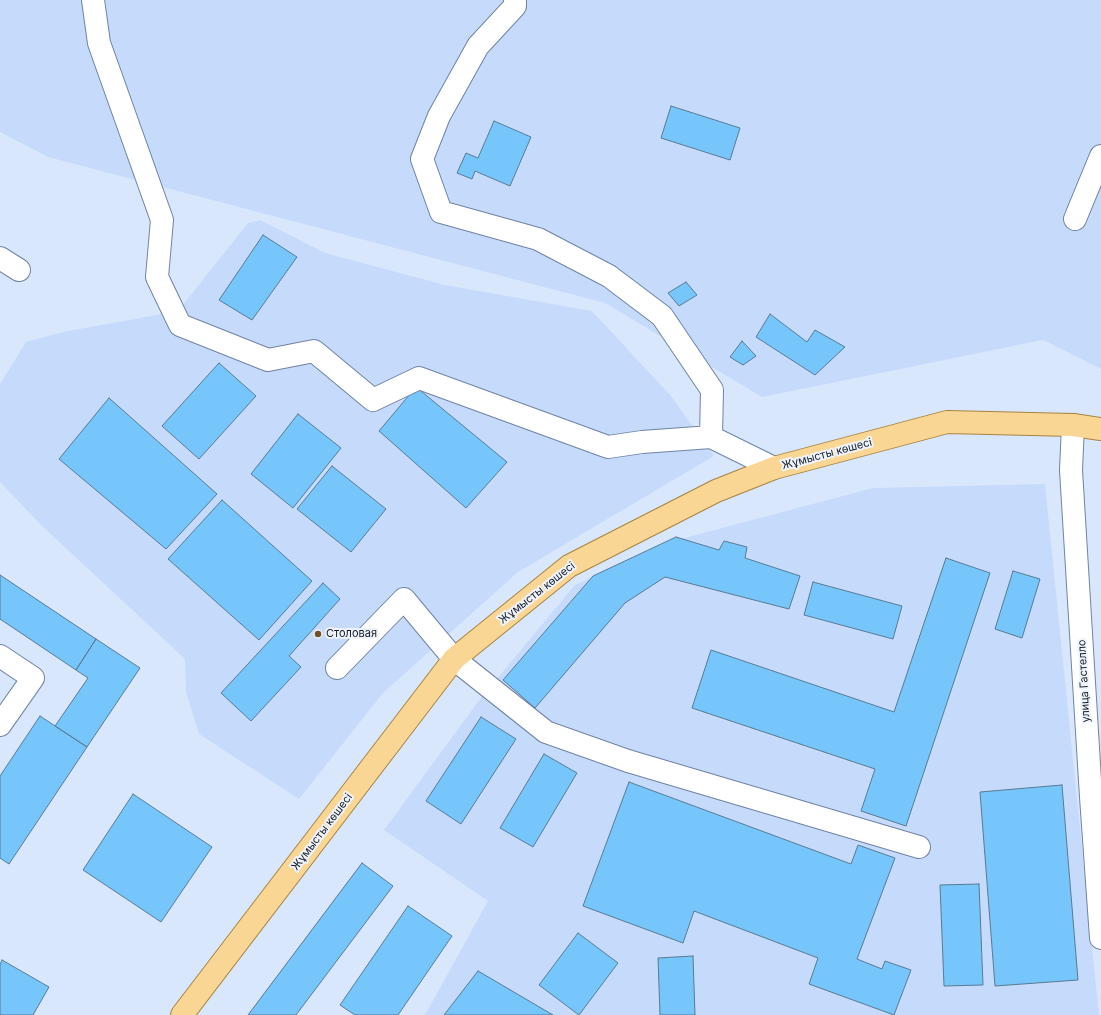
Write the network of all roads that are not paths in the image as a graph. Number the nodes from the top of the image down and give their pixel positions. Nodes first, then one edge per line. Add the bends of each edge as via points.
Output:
1 (93, 0) edge
2 (515, 0) edge
3 (1101, 156) edge
4 (1075, 219) dead end
5 (0, 258) edge
6 (19, 270) dead end
7 (1073, 425) junction
8 (1101, 430) edge
9 (711, 438) junction
10 (774, 468) junction
11 (0, 656) edge
12 (454, 659) junction
13 (337, 668) dead end
14 (0, 725) edge
15 (919, 847) dead end
16 (1101, 938) edge
17 (182, 1015) edge

1 - 9 street via 99,44 162,220 157,277 180,325 268,360 314,351 373,400 419,378 608,447 642,442
2 - 9 street via 514,6 478,46 439,116 422,159 441,212 538,239 609,276 662,316 712,390
3 - 4 street
5 - 6 street
7 - 8 main road, Жұмысты көшесі
7 - 10 main road, Жұмысты көшесі via 947,422
7 - 16 street, улица Гастелло via 1072,477
9 - 10 street
10 - 12 main road, Жұмысты көшесі via 716,491 569,566
11 - 14 street via 33,678
12 - 13 street via 404,599
12 - 15 street via 546,732 628,761
12 - 17 main road, Жұмысты көшесі

